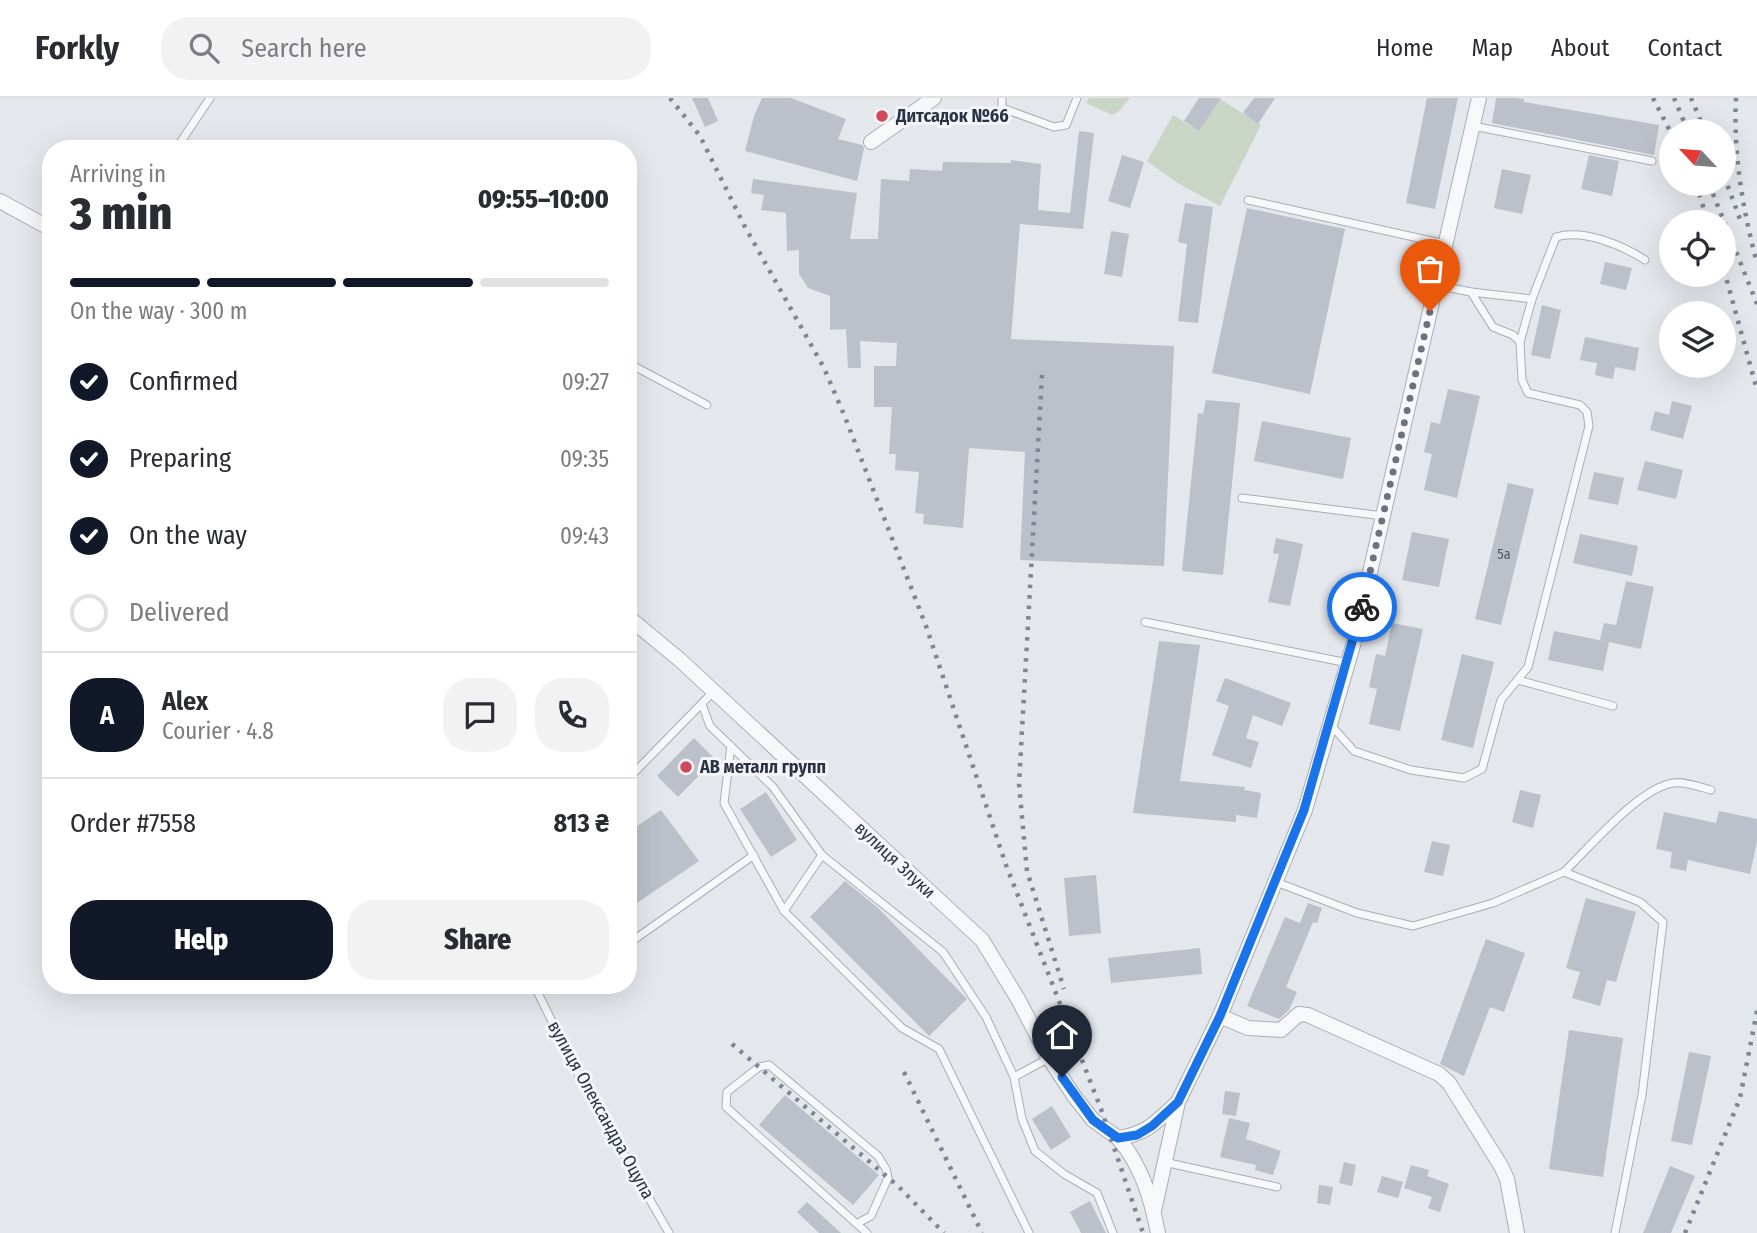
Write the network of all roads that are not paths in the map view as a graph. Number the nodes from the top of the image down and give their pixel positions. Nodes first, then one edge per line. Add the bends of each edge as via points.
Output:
1 (210, 98) edge
2 (934, 98) edge
3 (1002, 98) edge
4 (1077, 98) edge
5 (1479, 98) edge
6 (1472, 125) junction
7 (182, 140) edge
8 (871, 142) dead end
9 (1652, 161) dead end
10 (1248, 200) dead end
11 (0, 201) edge
12 (42, 224) edge
13 (1446, 244) junction
14 (1645, 260) dead end
15 (1436, 285) junction
16 (1471, 292) junction
17 (1532, 299) junction
18 (1520, 342) junction
19 (637, 368) edge
20 (707, 405) dead end
21 (1242, 498) dead end
22 (1383, 516) junction
23 (1145, 622) dead end
24 (637, 624) edge
25 (1348, 663) junction
26 (1518, 680) junction
27 (713, 692) junction
28 (702, 704) junction
29 (1613, 706) dead end
30 (1331, 724) junction
31 (731, 746) junction
32 (637, 770) edge
33 (1711, 790) dead end
34 (754, 855) junction
35 (822, 855) junction
36 (1564, 872) junction
37 (1276, 882) junction
38 (784, 911) junction
39 (637, 938) edge
40 (538, 994) edge
41 (1220, 1016) junction
42 (1049, 1058) junction
43 (1014, 1077) junction
44 (1178, 1102) junction
45 (1118, 1138) junction
46 (1163, 1161) junction
47 (1277, 1187) dead end
48 (1154, 1211) junction
49 (858, 1223) junction
50 (669, 1233) edge
51 (867, 1233) edge
52 (1030, 1233) edge
53 (1113, 1233) edge
54 (1158, 1233) edge
55 (1517, 1233) edge
56 (1615, 1233) edge

1 - 7 lane
2 - 8 street
3 - 4 lane via 1002,108 1054,127 1066,125
5 - 6 street
6 - 9 lane
6 - 13 street
10 - 13 lane
11 - 12 street
13 - 15 street
14 - 17 lane via 1582,235 1556,237
15 - 16 lane
15 - 22 street
16 - 17 lane
16 - 18 lane via 1493,327
17 - 18 lane
18 - 26 lane via 1522,380 1528,393 1580,405 1587,412 1589,426 1528,667
19 - 20 lane
21 - 22 lane
22 - 25 street
23 - 25 lane
24 - 27 street, вулиця Злуки
25 - 30 street
26 - 29 lane
26 - 30 lane via 1500,700 1482,769 1464,778 1411,770 1354,751
27 - 28 lane
27 - 42 street, вулиця Злуки via 982,940
28 - 31 lane via 710,726
28 - 32 lane
30 - 37 street
31 - 34 lane via 724,803
31 - 35 lane via 773,787
33 - 36 lane via 1675,782 1658,788 1634,803
34 - 38 lane
34 - 39 lane
35 - 38 lane
35 - 43 lane via 943,952 986,1017
36 - 37 lane via 1493,902 1413,926 1357,913
36 - 56 lane via 1640,902 1663,922 1642,1095
37 - 41 street
38 - 52 lane via 902,1028 939,1049
40 - 50 lane, вулиця Олександра Оцупа via 580,1079
41 - 44 street
41 - 55 street via 1248,1028 1281,1030 1299,1013 1308,1015 1439,1074 1450,1083 1501,1166
42 - 43 lane
42 - 45 street, вулиця Злуки via 1093,1120
43 - 53 lane via 1035,1151 1097,1194
44 - 45 street via 1152,1126
44 - 46 street
45 - 48 street, вулиця Злуки via 1140,1170
46 - 47 lane
46 - 48 street
48 - 54 street
49 - 49 lane via 726,1107 727,1092 759,1067 769,1065 878,1156 888,1178 871,1216
49 - 51 lane

